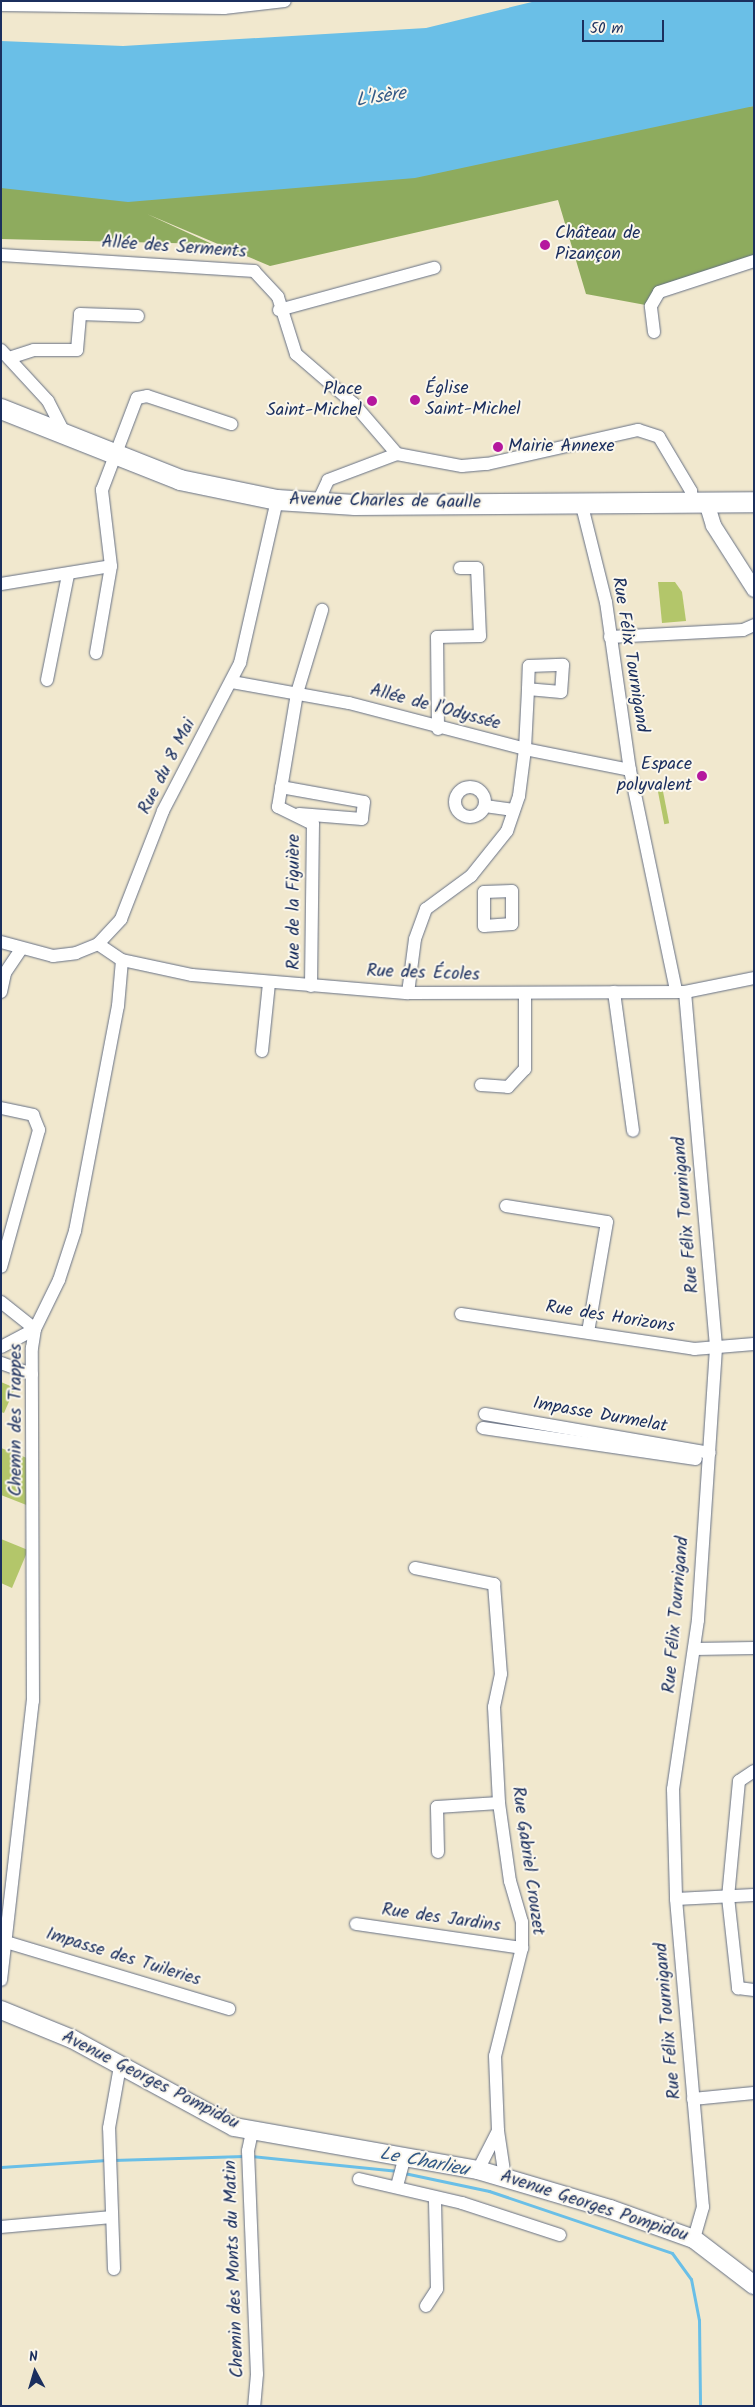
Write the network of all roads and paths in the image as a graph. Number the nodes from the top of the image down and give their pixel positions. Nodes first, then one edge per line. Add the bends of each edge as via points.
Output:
1 (285, 1) edge
2 (27, 4) edge
3 (1, 5) edge
4 (119, 5) edge
5 (1, 255) edge
6 (754, 261) edge
7 (434, 268) dead end
8 (279, 310) junction
9 (138, 316) dead end
10 (654, 332) dead end
11 (5, 354) edge
12 (1, 408) edge
13 (231, 424) dead end
14 (58, 433) junction
15 (397, 454) junction
16 (114, 456) junction
17 (277, 500) junction
18 (581, 502) junction
19 (699, 502) junction
20 (754, 502) edge
21 (317, 504) junction
22 (112, 566) junction
23 (460, 568) dead end
24 (68, 575) junction
25 (1, 584) edge
26 (754, 589) edge
27 (322, 610) dead end
28 (754, 624) edge
29 (610, 637) junction
30 (96, 653) dead end
31 (47, 680) dead end
32 (232, 682) junction
33 (528, 689) dead end
34 (297, 693) junction
35 (438, 729) junction
36 (525, 749) junction
37 (630, 770) junction
38 (281, 787) junction
39 (484, 806) dead end
40 (514, 810) junction
41 (289, 813) junction
42 (470, 876) junction
43 (484, 892) dead end
44 (1, 942) edge
45 (98, 944) junction
46 (21, 949) junction
47 (122, 960) junction
48 (754, 978) edge
49 (269, 983) junction
50 (312, 986) junction
51 (680, 991) junction
52 (1, 992) edge
53 (614, 992) junction
54 (525, 993) junction
55 (408, 994) junction
56 (262, 1051) dead end
57 (481, 1085) dead end
58 (1, 1108) edge
59 (634, 1131) dead end
60 (506, 1206) dead end
61 (1, 1267) edge
62 (1, 1302) edge
63 (461, 1314) dead end
64 (35, 1329) junction
65 (588, 1332) junction
66 (754, 1344) edge
67 (1, 1347) edge
68 (716, 1348) junction
69 (1, 1363) edge
70 (32, 1374) junction
71 (485, 1414) dead end
72 (483, 1428) dead end
73 (709, 1457) junction
74 (415, 1568) dead end
75 (695, 1648) junction
76 (754, 1648) edge
77 (754, 1771) edge
78 (499, 1803) junction
79 (438, 1852) dead end
80 (754, 1895) edge
81 (728, 1897) junction
82 (676, 1899) junction
83 (356, 1924) dead end
84 (6, 1942) junction
85 (522, 1948) junction
86 (1, 1980) edge
87 (754, 1990) edge
88 (229, 2008) dead end
89 (1, 2010) edge
90 (120, 2066) junction
91 (754, 2094) edge
92 (693, 2100) junction
93 (498, 2131) junction
94 (252, 2132) junction
95 (478, 2170) junction
96 (401, 2172) junction
97 (506, 2178) junction
98 (358, 2179) dead end
99 (435, 2198) junction
100 (112, 2217) junction
101 (1, 2228) edge
102 (560, 2235) dead end
103 (694, 2239) junction
104 (114, 2269) dead end
105 (754, 2285) edge
106 (426, 2306) dead end
107 (254, 2406) edge

1 - 4 street via 241,8
2 - 3 street
2 - 4 street
5 - 8 street, Allée des Serments via 254,270 278,296
6 - 10 street via 660,292 651,306
7 - 8 street
8 - 15 street, Allée des Serments via 299,358 354,404
9 - 11 street via 80,314 77,350
11 - 14 street via 56,413
12 - 14 main road, Avenue Charles de Gaulle
13 - 16 street via 147,396 137,398
14 - 16 main road, Avenue Charles de Gaulle
15 - 19 street via 462,466 487,464 649,431 663,444
15 - 21 street via 328,480
16 - 17 main road, Avenue Charles de Gaulle via 180,480
16 - 22 street via 102,490
17 - 21 main road, Avenue Charles de Gaulle
17 - 32 street, Rue du 8 Mai
18 - 19 main road, Avenue Charles de Gaulle
18 - 21 main road, Avenue Charles de Gaulle
18 - 29 street, Rue Félix Tournigand
19 - 20 main road, Avenue Charles de Gaulle
19 - 26 street
22 - 24 street
22 - 30 street
23 - 35 street via 477,568 480,636 437,638
24 - 25 street
24 - 31 street
27 - 34 street, Rue de la Figuière
28 - 29 street via 743,630
29 - 37 street, Rue Félix Tournigand
32 - 34 street, Allée de l'Odyssée
32 - 45 street, Rue du 8 Mai via 163,811 121,919
33 - 36 street
34 - 35 street, Allée de l'Odyssée
34 - 38 street, Rue de la Figuière
35 - 36 street, Allée de l'Odyssée
36 - 37 street, Allée de l'Odyssée
36 - 40 street
37 - 51 street, Rue Félix Tournigand
38 - 41 street, Rue de la Figuière via 278,807
38 - 41 street via 364,802 362,819
39 - 40 street
40 - 42 street via 507,831
41 - 50 street, Rue de la Figuière via 313,824
42 - 43 street
42 - 55 street via 426,909 415,939
44 - 46 street
45 - 46 street via 53,956
45 - 47 street, Rue des Écoles
46 - 52 street via 5,973
47 - 49 street, Rue des Écoles via 192,975
47 - 64 street, Chemin des Trappes via 117,1015 75,1231 59,1280
48 - 51 street, Rue des Écoles
49 - 50 street, Rue des Écoles
49 - 56 street
50 - 55 street, Rue des Écoles
51 - 53 street, Rue des Écoles
51 - 68 street, Rue Félix Tournigand
53 - 54 street, Rue des Écoles
53 - 59 street
54 - 55 street, Rue des Écoles
54 - 57 street via 525,1069 508,1087
58 - 61 street via 33,1115 39,1130
60 - 65 street via 607,1222
62 - 64 street
63 - 65 street, Rue des Horizons
64 - 67 street
64 - 70 street, Chemin des Trappes
65 - 68 street, Rue des Horizons via 694,1349
66 - 68 street, Rue des Horizons
68 - 73 street, Rue Félix Tournigand
69 - 70 street
70 - 84 street, Chemin des Trappes via 36,1646
71 - 73 street, Impasse Durmelat
72 - 73 street
73 - 75 street, Rue Félix Tournigand
74 - 78 street, Rue Gabriel Crouzet via 494,1584 501,1674 494,1707
75 - 76 street
75 - 82 street, Rue Félix Tournigand via 672,1789
77 - 81 street via 739,1781
78 - 79 street via 437,1807
78 - 85 street, Rue Gabriel Crouzet via 510,1881 522,1922
80 - 81 street
81 - 82 street
81 - 87 street via 738,1988
82 - 92 street, Rue Félix Tournigand
83 - 85 street, Rue des Jardins
84 - 86 street, Chemin des Trappes
84 - 88 street, Impasse des Tuileries
85 - 93 street, Rue Gabriel Crouzet via 495,2056
89 - 90 main road, Avenue Georges Pompidou
90 - 94 main road, Avenue Georges Pompidou via 205,2113
90 - 100 street via 109,2128
91 - 92 street
92 - 103 street, Rue Félix Tournigand via 703,2208
93 - 95 street, Rue Gabriel Crouzet
93 - 97 street, Rue Gabriel Crouzet
94 - 96 main road, Avenue Georges Pompidou
94 - 107 street, Chemin des Monts du Matin via 249,2156 257,2374
95 - 96 main road, Avenue Georges Pompidou
95 - 97 main road, Avenue Georges Pompidou
96 - 98 street
96 - 99 street
97 - 103 main road, Avenue Georges Pompidou
99 - 102 street
99 - 106 street via 437,2288
100 - 101 street
100 - 104 street
103 - 105 main road, Avenue Georges Pompidou

